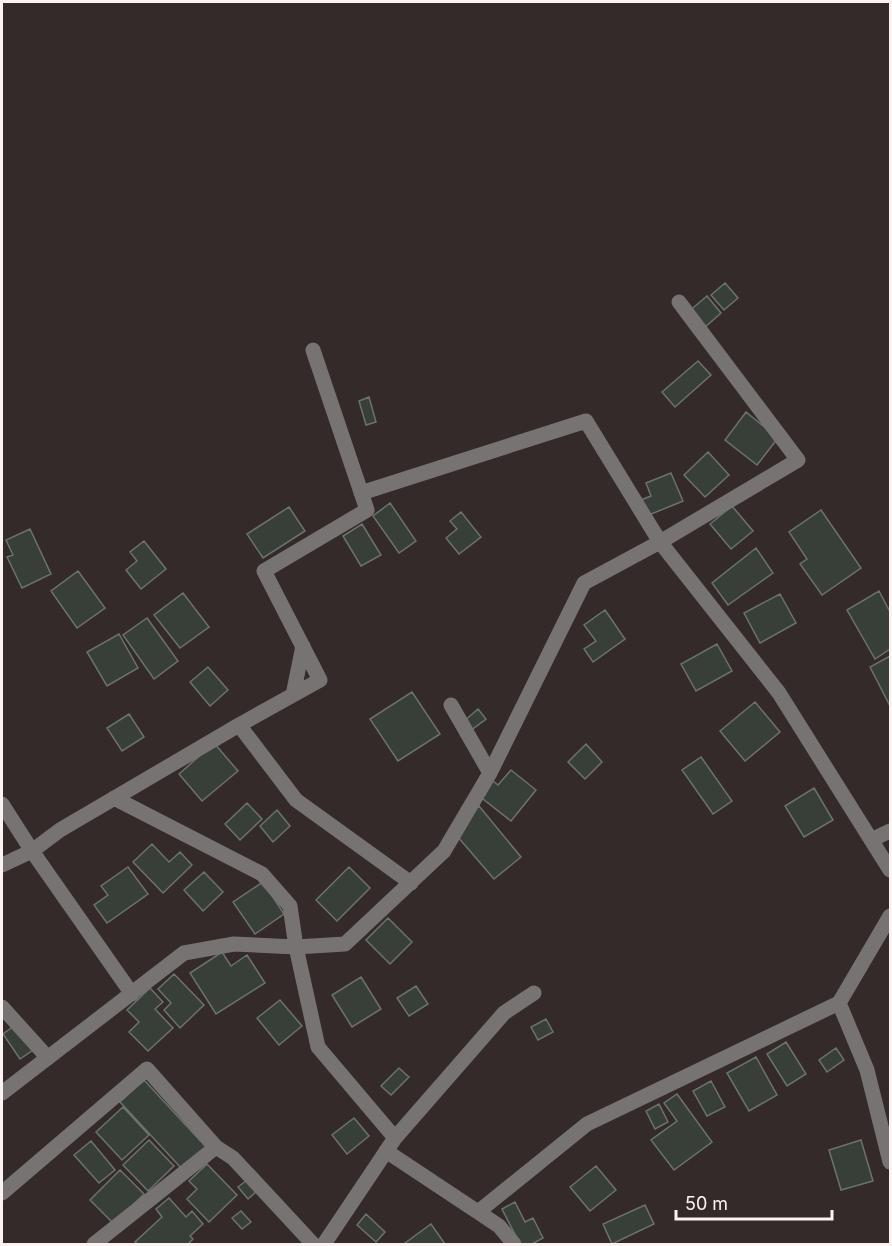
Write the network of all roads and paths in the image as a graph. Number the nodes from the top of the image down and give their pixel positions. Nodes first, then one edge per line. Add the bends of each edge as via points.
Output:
1 (680, 302) dead end
2 (313, 350) dead end
3 (361, 493) junction
4 (660, 542) junction
5 (303, 646) junction
6 (293, 695) junction
7 (451, 705) dead end
8 (239, 725) junction
9 (490, 773) junction
10 (114, 798) junction
11 (2, 804) edge
12 (891, 831) edge
13 (871, 840) junction
14 (32, 851) junction
15 (2, 865) edge
16 (891, 870) edge
17 (411, 883) junction
18 (891, 916) edge
19 (296, 947) junction
20 (534, 993) dead end
21 (132, 994) junction
22 (838, 1003) junction
23 (2, 1006) edge
24 (48, 1058) junction
25 (2, 1093) edge
26 (395, 1138) junction
27 (216, 1147) junction
28 (386, 1151) junction
29 (891, 1162) edge
30 (2, 1193) edge
31 (478, 1212) junction
32 (94, 1245) edge
33 (313, 1245) edge
34 (324, 1245) edge
35 (514, 1245) edge

1 - 4 street via 798,460
2 - 3 street
3 - 4 street via 586,421
3 - 5 street via 367,510 264,571
4 - 9 street via 584,583
4 - 13 street via 780,693
5 - 6 street
5 - 6 street via 320,680
6 - 8 street
7 - 9 street
8 - 10 street
8 - 17 street via 296,800
9 - 17 street via 444,852
10 - 14 street
10 - 19 street via 262,874 290,906
11 - 14 street
12 - 13 street
13 - 16 street
14 - 15 street
14 - 21 street
17 - 19 street via 345,944
18 - 22 street
19 - 21 street via 234,944 184,953
19 - 26 street via 318,1047
20 - 26 street via 504,1013
21 - 24 street
22 - 29 street via 867,1070
22 - 31 street via 587,1124
23 - 24 street
24 - 25 street
26 - 28 street
27 - 30 street via 147,1069
27 - 32 street
27 - 33 street via 233,1158
28 - 31 street
28 - 34 street
31 - 35 street via 499,1226

